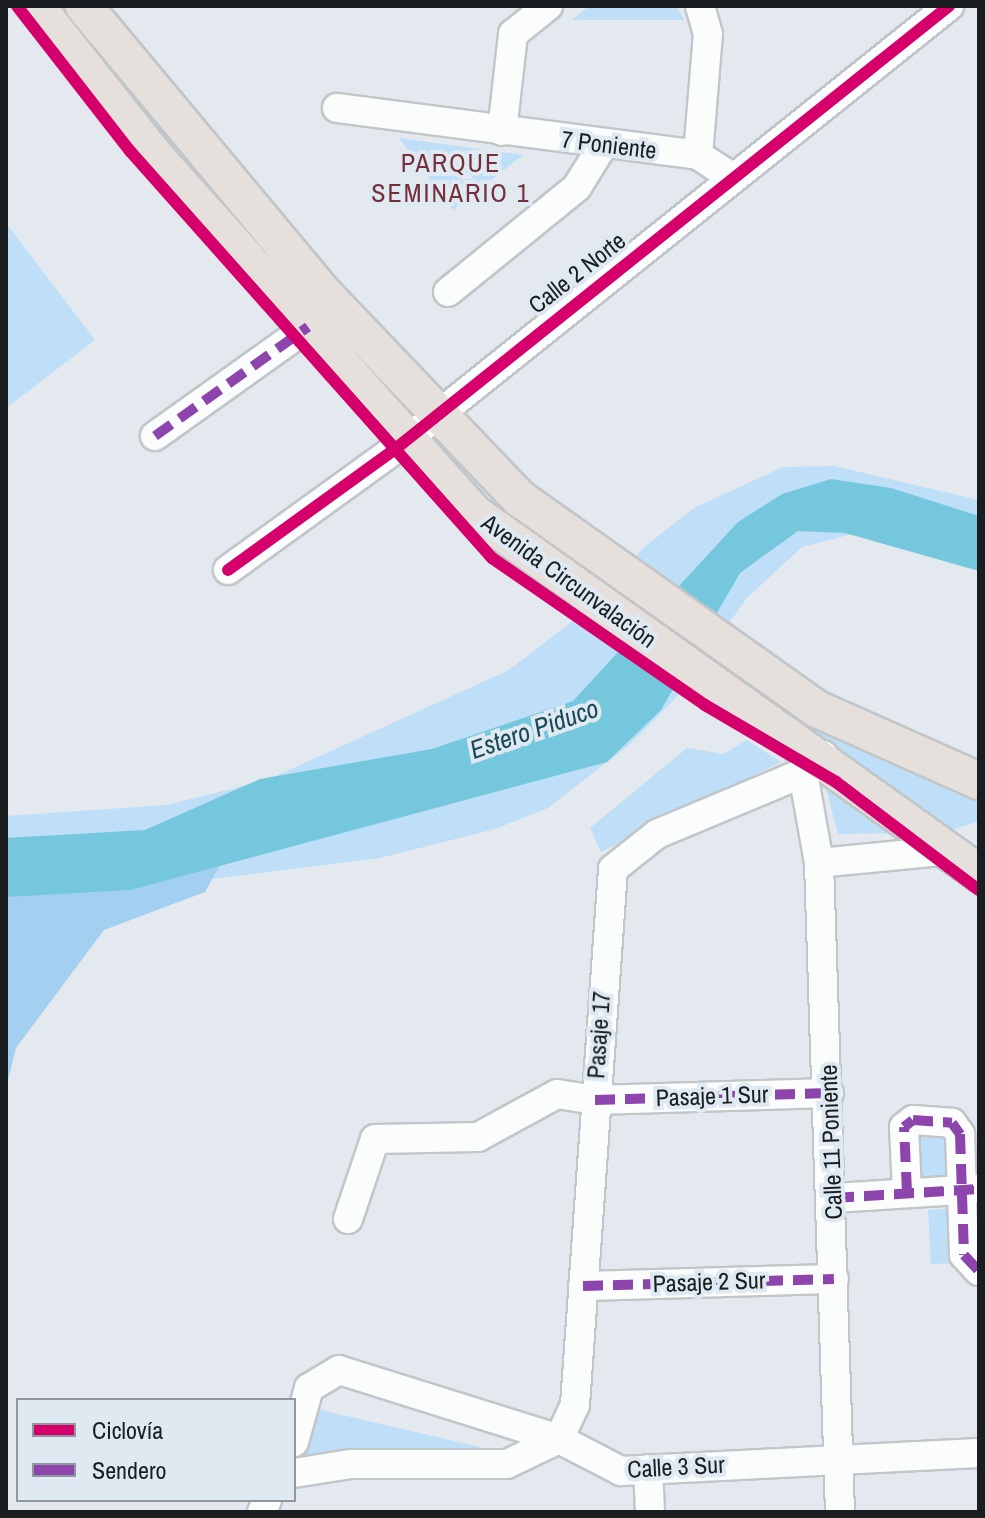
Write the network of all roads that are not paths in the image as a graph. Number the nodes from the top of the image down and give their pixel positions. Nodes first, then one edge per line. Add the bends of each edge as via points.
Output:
1 (36, 6) edge
2 (84, 6) edge
3 (700, 6) edge
4 (949, 6) edge
5 (535, 9) edge
6 (337, 108) dead end
7 (502, 131) junction
8 (603, 145) junction
9 (698, 155) junction
10 (733, 178) junction
11 (448, 292) dead end
12 (308, 327) junction
13 (437, 413) junction
14 (155, 436) dead end
15 (408, 438) junction
16 (228, 570) dead end
17 (739, 680) junction
18 (813, 764) junction
19 (979, 781) edge
20 (970, 854) edge
21 (819, 863) junction
22 (829, 1093) junction
23 (595, 1100) junction
24 (972, 1189) edge
25 (907, 1192) junction
26 (834, 1198) junction
27 (348, 1219) dead end
28 (979, 1271) edge
29 (834, 1279) junction
30 (583, 1286) junction
31 (296, 1435) edge
32 (559, 1439) junction
33 (979, 1453) edge
34 (840, 1457) junction
35 (648, 1469) junction
36 (296, 1473) edge
37 (650, 1512) edge
38 (840, 1512) edge

1 - 12 main road, Avenida Circunvalación via 154,155
2 - 13 main road, Avenida Circunvalación via 182,132
3 - 9 street via 708,34
4 - 10 street, Calle 2 Norte
5 - 7 street via 513,34
6 - 7 street, 7 Poniente
7 - 8 street, 7 Poniente
8 - 9 street, 7 Poniente
8 - 11 street via 577,187
9 - 10 street, 7 Poniente
10 - 13 street, Calle 2 Norte
12 - 14 street
12 - 15 main road, Avenida Circunvalación
13 - 15 street, Calle 2 Norte
13 - 17 main road, Avenida Circunvalación via 546,518
15 - 16 street, Calle 2 Norte
15 - 17 main road, Avenida Circunvalación via 517,549
17 - 18 main road, Avenida Circunvalación
17 - 19 main road
18 - 20 main road, Avenida Circunvalación
18 - 21 street, Calle 11 Poniente
18 - 23 street, Pasaje 17 via 657,834 613,869
20 - 21 street
21 - 22 street, Calle 11 Poniente
22 - 23 street, Pasaje 1 Sur
22 - 26 street, Calle 11 Poniente
23 - 27 street, Pasaje 1 Sur via 557,1094 472,1138 375,1139
23 - 30 street, Pasaje 17
24 - 25 street
24 - 25 street via 960,1134 942,1118 904,1127
24 - 28 street via 964,1255
25 - 26 street
26 - 29 street, Calle 11 Poniente
29 - 30 street, Pasaje 2 Sur
29 - 34 street, Calle 11 Poniente
30 - 32 street, Pasaje 17 via 575,1405
31 - 32 street, Calle 3 Sur via 309,1388 339,1370
32 - 35 street, Calle 3 Sur via 602,1466
32 - 36 street via 507,1464 351,1464
33 - 34 street, Calle 3 Sur
34 - 35 street, Calle 3 Sur
34 - 38 street, Calle 11 Poniente
35 - 37 street

